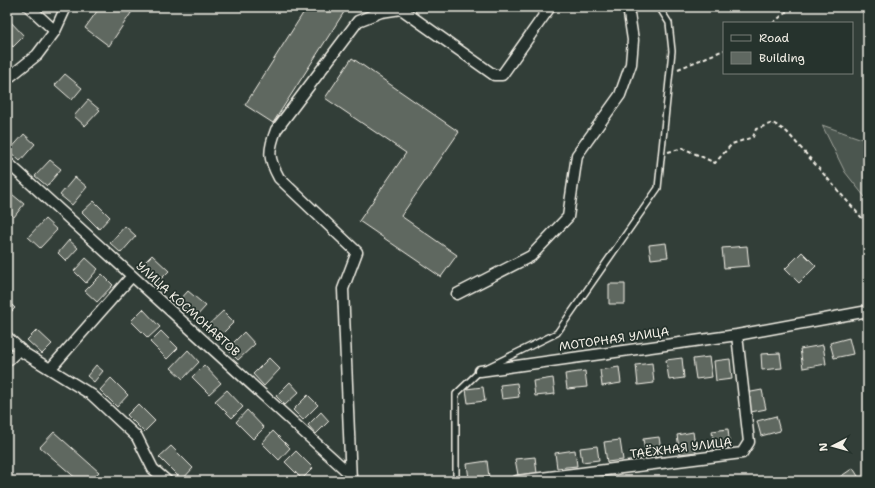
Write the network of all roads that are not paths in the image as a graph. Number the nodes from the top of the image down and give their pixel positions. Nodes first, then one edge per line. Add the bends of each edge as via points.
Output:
1 (29, 7) edge
2 (66, 7) edge
3 (550, 7) edge
4 (628, 7) edge
5 (659, 7) edge
6 (55, 31) junction
7 (7, 79) edge
8 (7, 162) edge
9 (132, 276) junction
10 (457, 294) dead end
11 (868, 311) edge
12 (737, 335) junction
13 (7, 337) edge
14 (20, 349) junction
15 (7, 361) edge
16 (51, 368) junction
17 (480, 371) junction
18 (351, 478) edge
19 (167, 481) edge
20 (456, 481) edge
21 (517, 481) edge

1 - 6 street
2 - 6 street
3 - 18 street via 502,75 494,75 401,9 381,12 358,21 276,130 270,147 271,163 279,178 357,252 343,289
4 - 10 street via 633,40 631,64 620,95 577,155 568,217 531,256
5 - 17 lane via 669,22 672,51 658,188 557,333
6 - 7 street via 37,54
8 - 9 street, УЛИЦА КОСМОНАВТОВ
9 - 16 street
9 - 18 street, УЛИЦА КОСМОНАВТОВ
11 - 12 street, МОТОРНАЯ УЛИЦА
12 - 17 street, МОТОРНАЯ УЛИЦА
12 - 21 street, ТАЁЖНАЯ УЛИЦА via 749,442 742,453
13 - 14 street
14 - 15 street
14 - 16 street
16 - 19 street via 92,395 137,437 152,469
17 - 20 lane via 456,394

